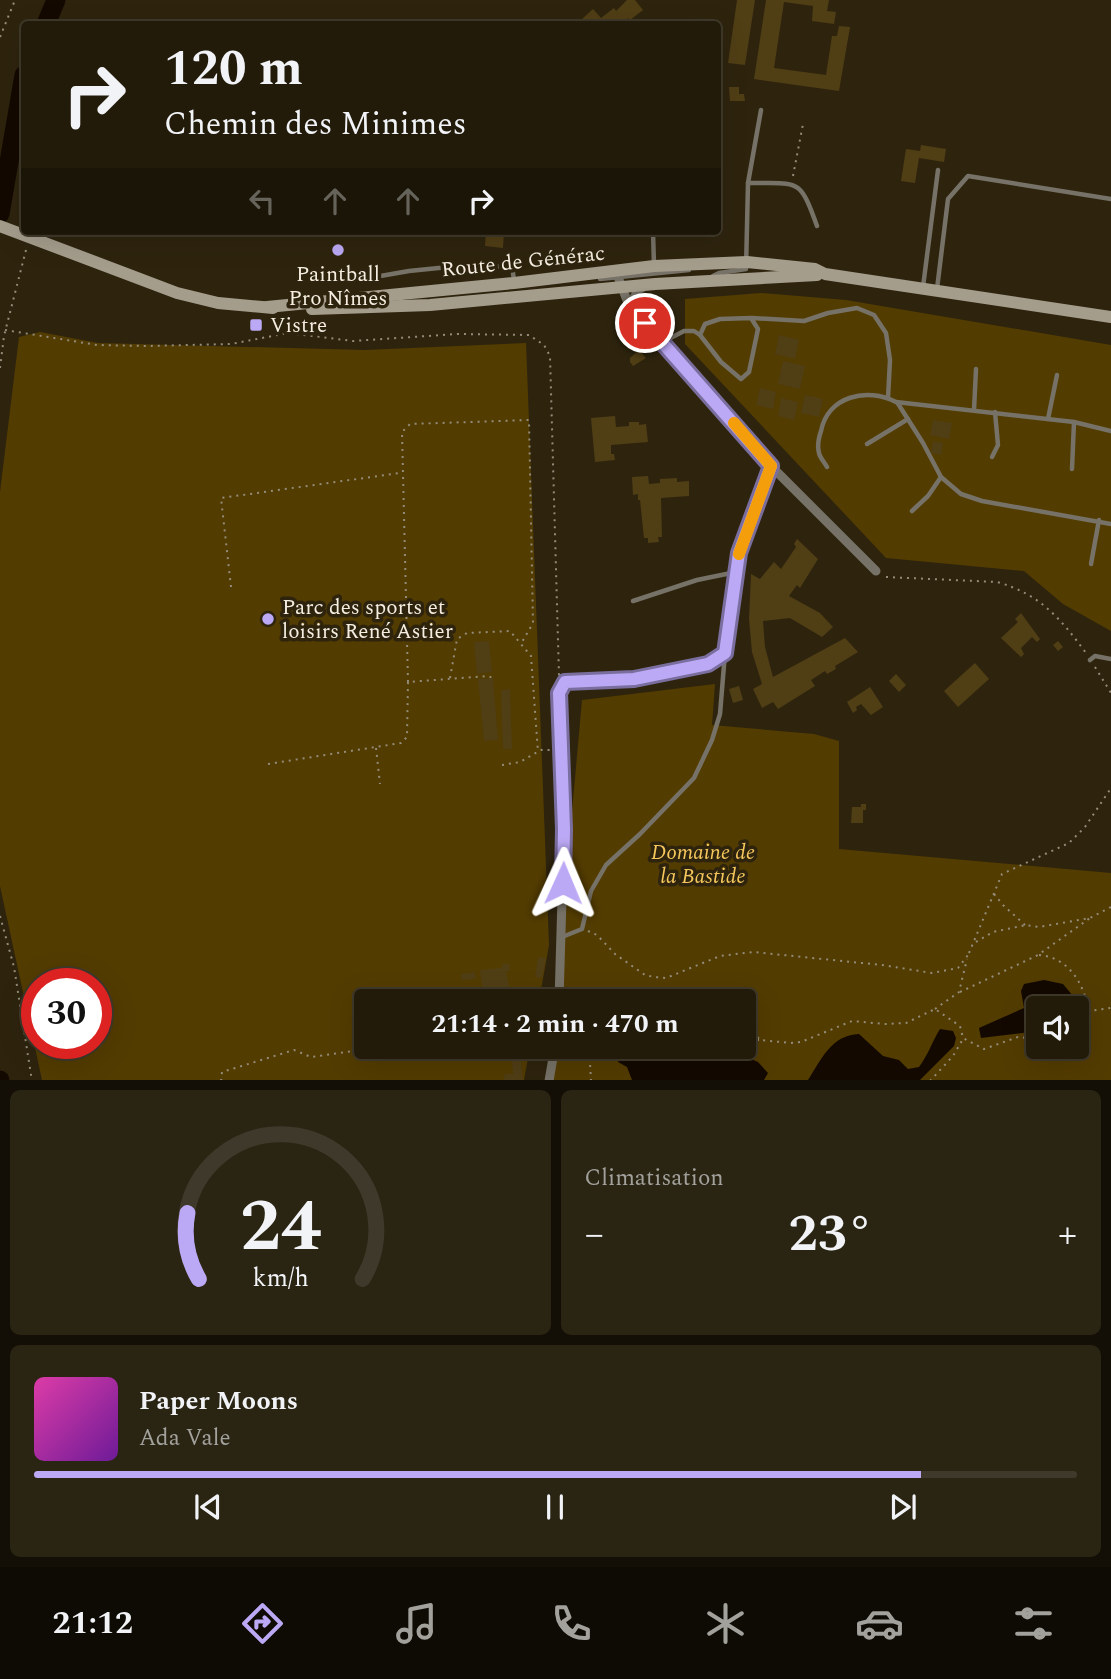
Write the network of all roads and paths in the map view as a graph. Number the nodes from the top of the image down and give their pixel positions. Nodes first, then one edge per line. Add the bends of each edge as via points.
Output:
1 (15, 0) edge
2 (0, 37) edge
3 (761, 110) dead end
4 (803, 124) dead end
5 (938, 170) dead end
6 (748, 183) junction
7 (792, 184) junction
8 (1111, 198) edge
9 (0, 226) edge
10 (817, 226) dead end
11 (21, 234) edge
12 (653, 235) edge
13 (25, 236) joint
14 (747, 262) junction
15 (655, 274) junction
16 (825, 274) junction
17 (557, 276) junction
18 (782, 276) junction
19 (369, 278) dead end
20 (704, 281) junction
21 (619, 282) junction
22 (923, 288) junction
23 (937, 290) junction
24 (515, 291) junction
25 (628, 303) junction
26 (267, 307) junction
27 (1111, 317) edge
28 (751, 318) junction
29 (5, 330) junction
30 (700, 335) junction
31 (662, 342) junction
32 (0, 368) edge
33 (976, 369) dead end
34 (1056, 375) dead end
35 (888, 398) junction
36 (896, 402) junction
37 (974, 410) junction
38 (995, 412) junction
39 (908, 419) junction
40 (1048, 419) junction
41 (1074, 422) junction
42 (1111, 431) edge
43 (867, 444) dead end
44 (992, 457) dead end
45 (771, 466) junction
46 (827, 467) dead end
47 (1072, 468) dead end
48 (401, 472) junction
49 (941, 477) junction
50 (912, 511) dead end
51 (1099, 520) junction
52 (1111, 524) edge
53 (1091, 564) dead end
54 (876, 571) joint
55 (737, 572) junction
56 (231, 587) dead end
57 (633, 601) dead end
58 (522, 642) junction
59 (725, 653) junction
60 (1111, 659) edge
61 (1090, 660) junction
62 (493, 678) dead end
63 (450, 679) junction
64 (408, 682) junction
65 (559, 693) junction
66 (1111, 693) edge
67 (376, 747) junction
68 (561, 750) junction
69 (538, 752) junction
70 (268, 764) dead end
71 (502, 765) dead end
72 (380, 784) dead end
73 (1111, 788) edge
74 (993, 892) junction
75 (1111, 907) edge
76 (0, 916) edge
77 (1090, 918) junction
78 (1026, 925) junction
79 (582, 929) junction
80 (562, 937) junction
81 (975, 943) junction
82 (968, 955) junction
83 (1038, 955) junction
84 (560, 989) edge
85 (959, 992) junction
86 (1085, 996) edge
87 (1111, 1008) edge
88 (935, 1009) junction
89 (1089, 1011) edge
90 (756, 1035) edge
91 (964, 1038) junction
92 (1026, 1038) edge
93 (756, 1040) edge
94 (760, 1040) junction
95 (354, 1051) edge
96 (553, 1059) edge
97 (591, 1059) edge
98 (32, 1080) edge
99 (221, 1080) edge
100 (549, 1080) edge
101 (591, 1080) edge
102 (930, 1080) edge

1 - 2 path
3 - 6 lane
4 - 7 path
5 - 22 lane
6 - 7 lane
6 - 14 lane
7 - 10 lane via 805,192
8 - 23 lane via 968,176 948,199
9 - 11 street, Route de Générac
12 - 15 lane
13 - 26 street, Route de Générac via 177,293 218,303
13 - 29 path
14 - 15 street, Route de Générac
14 - 16 street, Route de Générac
14 - 20 lane via 746,270 719,272
15 - 17 street, Route de Générac
15 - 20 street, Route de Générac
15 - 21 street, Route de Générac
16 - 18 street, Route de Générac
16 - 22 street, Route de Générac
17 - 21 lane
17 - 24 street, Route de Générac
18 - 20 street, Route de Générac
18 - 25 lane via 649,288 634,293
19 - 24 lane via 468,265 512,265
21 - 24 street, Route de Générac
21 - 25 street
22 - 23 street, Route de Générac
23 - 27 street, Route de Générac
24 - 26 street, Route de Générac via 405,292
24 - 26 street, Route de Générac via 459,303 354,309
25 - 31 street
28 - 30 lane via 720,319 705,324
28 - 30 lane via 758,329 749,372 741,379 720,362
28 - 35 lane via 804,321 857,308 874,315 887,333
29 - 32 path
29 - 65 path via 97,345 147,346 231,344 288,333 353,341 529,335 544,345 550,356
30 - 31 lane via 684,331
31 - 45 street
33 - 37 lane
34 - 40 lane
35 - 36 lane
35 - 46 lane via 859,395 832,407 819,439 819,453
36 - 37 lane
36 - 39 lane
37 - 38 lane
38 - 40 lane
38 - 44 lane via 998,445
39 - 43 lane
39 - 49 lane
40 - 41 lane
41 - 42 lane
41 - 47 lane
45 - 54 street
45 - 55 street via 739,553
48 - 56 path via 221,498
48 - 58 path via 402,432 410,424 529,420 533,623
48 - 64 path
49 - 50 lane
49 - 51 lane via 961,494 982,501
51 - 52 lane
51 - 53 lane
54 - 61 path via 884,577 1012,586 1061,619
55 - 57 lane
55 - 59 street
58 - 63 path via 510,631 467,633 457,639
58 - 69 path via 531,656
59 - 65 street via 708,664 634,679 565,682
59 - 79 lane via 720,714 694,778 606,865 591,891
60 - 61 lane via 1095,656
61 - 66 path
62 - 63 path
63 - 64 path
64 - 67 path via 408,737 401,743
65 - 68 street
67 - 70 path
67 - 72 path
68 - 69 path
68 - 80 street
69 - 71 path
73 - 74 path via 1069,843 1002,874
74 - 78 path
74 - 81 path
75 - 77 path
76 - 98 path via 14,967
77 - 78 path
77 - 83 path
78 - 81 path via 993,932
79 - 80 lane
79 - 82 path via 597,935 645,975 666,978 720,956 753,952 932,973 958,968
80 - 84 street
81 - 82 path
82 - 85 path
83 - 85 path
83 - 86 path via 1052,956 1072,972
85 - 88 path
87 - 89 path
88 - 91 path via 960,1026
88 - 94 path via 906,1023 852,1021 791,1044
90 - 94 path
91 - 92 path via 984,1049
91 - 102 path
93 - 94 path
95 - 99 path via 311,1057 294,1050 222,1072
96 - 100 street
97 - 101 path

